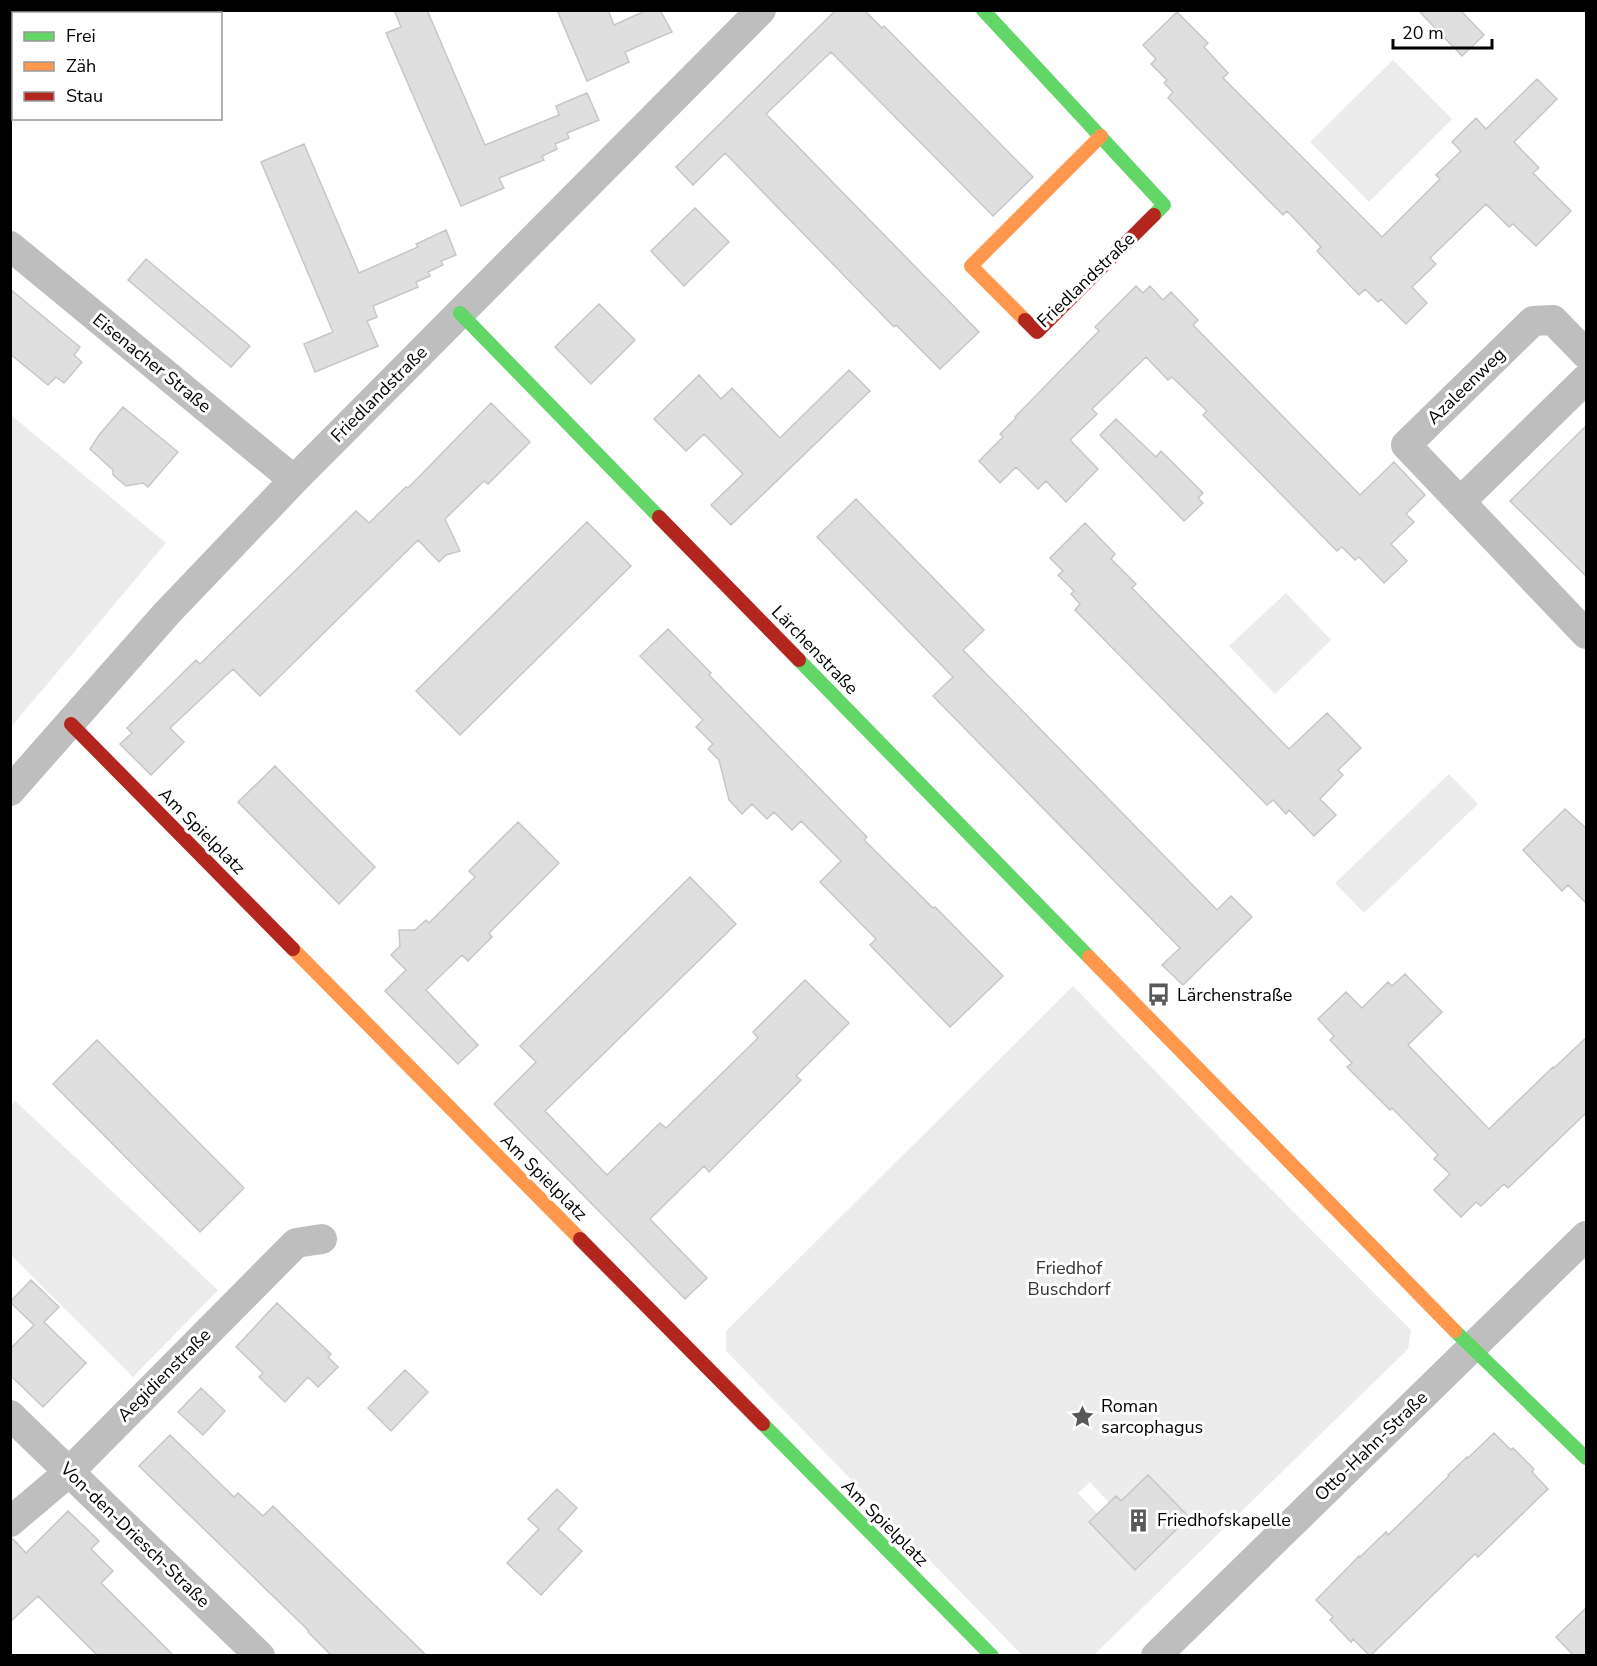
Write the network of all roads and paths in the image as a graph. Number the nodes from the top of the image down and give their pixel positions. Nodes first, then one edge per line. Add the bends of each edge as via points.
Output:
1 (761, 10) edge
2 (983, 10) edge
3 (1101, 136) junction
4 (10, 246) edge
5 (460, 313) junction
6 (1587, 354) edge
7 (1587, 379) edge
8 (294, 480) junction
9 (1460, 502) junction
10 (1587, 634) edge
11 (70, 724) junction
12 (10, 791) edge
13 (1587, 1236) edge
14 (322, 1239) dead end
15 (1471, 1347) junction
16 (10, 1415) edge
17 (1587, 1458) edge
18 (69, 1472) junction
19 (10, 1522) edge
20 (260, 1656) edge
21 (992, 1656) edge
22 (1156, 1656) edge

1 - 5 street, Friedlandstraße
2 - 3 street, Friedlandstraße
3 - 3 street, Friedlandstraße via 1164,205 1037,332 970,266
4 - 8 street, Eisenacher Straße
5 - 8 street, Friedlandstraße
5 - 15 street, Lärchenstraße
6 - 9 street, Azaleenweg via 1553,320 1533,321 1406,445
7 - 9 street
8 - 11 street, Friedlandstraße via 167,613
9 - 10 street, Azaleenweg
11 - 12 street, Friedlandstraße
11 - 21 street, Am Spielplatz
13 - 15 street, Otto-Hahn-Straße
14 - 18 street, Aegidienstraße via 296,1243
15 - 17 street, Lärchenstraße
15 - 22 street, Otto-Hahn-Straße
16 - 18 street, Von-den-Driesch-Straße
18 - 19 street, Aegidienstraße
18 - 20 street, Von-den-Driesch-Straße

